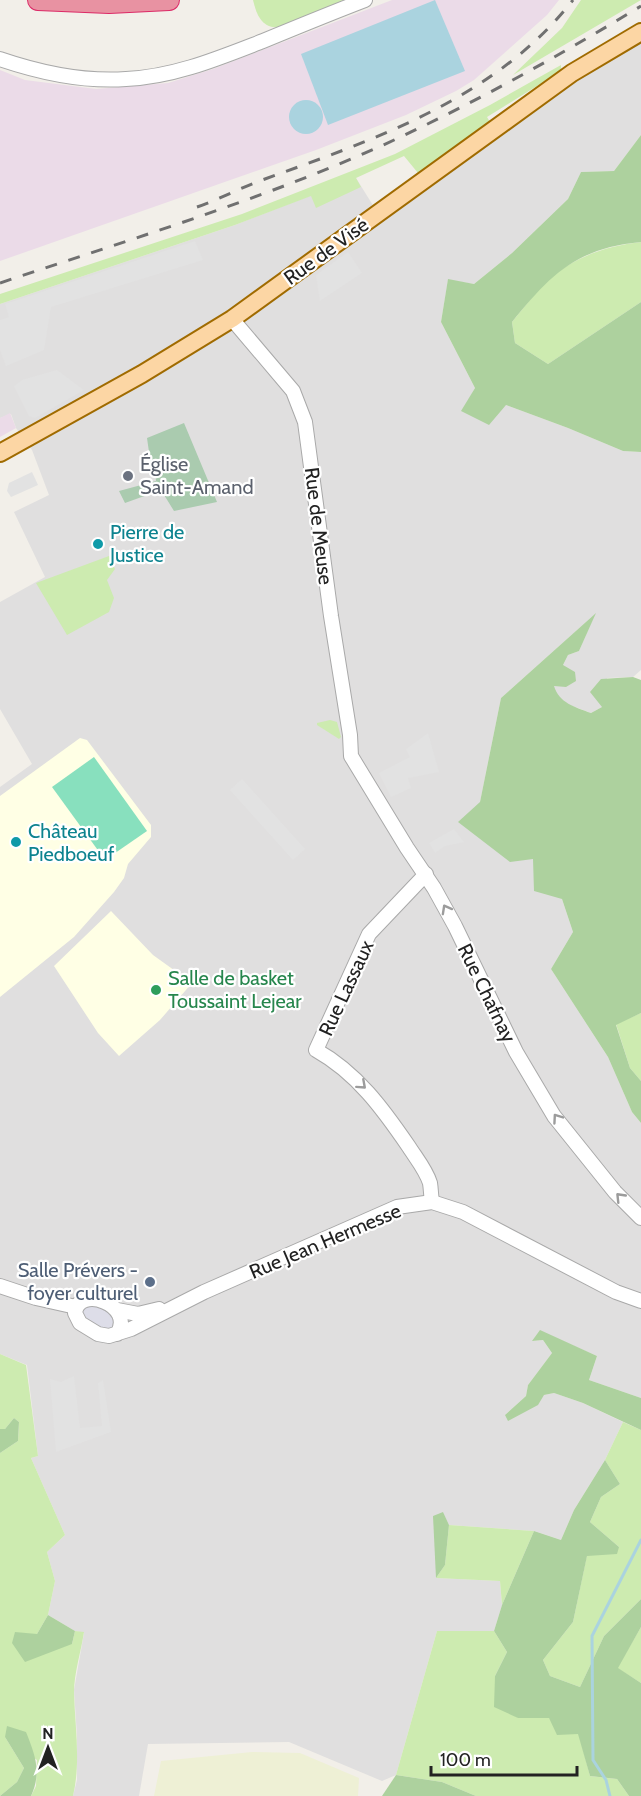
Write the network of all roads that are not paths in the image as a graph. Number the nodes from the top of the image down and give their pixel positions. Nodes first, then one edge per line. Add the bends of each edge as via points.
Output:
1 (38, 0) edge
2 (169, 0) edge
3 (365, 0) edge
4 (641, 32) edge
5 (0, 59) edge
6 (232, 319) junction
7 (0, 453) edge
8 (351, 756) joint
9 (426, 874) junction
10 (432, 1202) junction
11 (641, 1218) edge
12 (0, 1286) edge
13 (641, 1301) edge
14 (173, 1306) junction
15 (117, 1310) junction
16 (76, 1312) junction
17 (117, 1334) junction

1 - 2 highway
3 - 5 street via 202,64 148,77 77,78
4 - 6 main road, Rue de Visé via 554,86
6 - 7 main road, Rue de Visé
6 - 8 street, Rue de Meuse via 293,391 305,422
8 - 9 street, Rue Chafnay
9 -> 10 street, Rue Lassaux via 369,934 316,1050 338,1064 382,1106 422,1166 430,1182
11 -> 9 street, Rue Chafnay via 554,1116 516,1052
10 - 13 street, Rue Jean Hermesse via 463,1212 616,1292
10 - 14 street, Rue Jean Hermesse via 397,1207
12 - 16 street
14 - 15 street, Rue Jean Hermesse via 138,1314
14 - 17 street, Rue Jean Hermesse
15 - 16 street via 83,1299
15 - 17 street via 122,1324
16 - 17 street via 80,1323 102,1335

